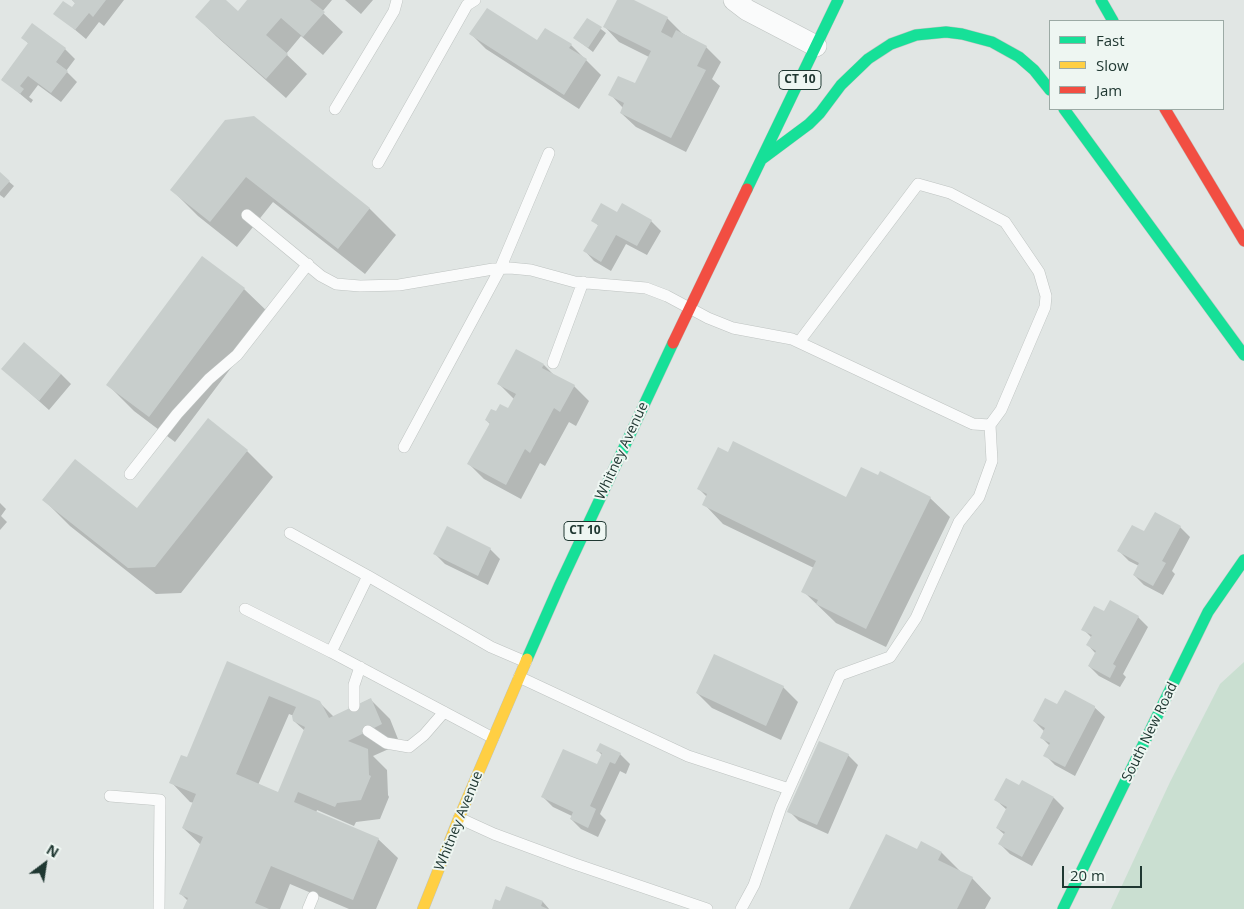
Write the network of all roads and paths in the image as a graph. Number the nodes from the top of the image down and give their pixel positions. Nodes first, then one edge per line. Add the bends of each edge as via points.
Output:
1 (396, 0) edge
2 (475, 0) edge
3 (734, 0) edge
4 (838, 0) edge
5 (1101, 0) edge
6 (1112, 20) edge
7 (816, 46) junction
8 (1049, 89) edge
9 (335, 109) dead end
10 (1065, 110) edge
11 (1166, 110) edge
12 (549, 153) dead end
13 (762, 159) junction
14 (378, 164) dead end
15 (247, 215) dead end
16 (1244, 241) edge
17 (308, 264) junction
18 (500, 268) junction
19 (583, 282) junction
20 (690, 308) junction
21 (799, 342) junction
22 (1244, 355) edge
23 (554, 363) dead end
24 (990, 425) junction
25 (404, 448) dead end
26 (130, 474) dead end
27 (290, 533) dead end
28 (1244, 560) edge
29 (368, 576) junction
30 (245, 609) dead end
31 (331, 652) junction
32 (526, 662) junction
33 (360, 667) junction
34 (518, 677) junction
35 (354, 706) dead end
36 (444, 712) junction
37 (368, 731) dead end
38 (493, 738) junction
39 (789, 789) junction
40 (110, 796) dead end
41 (459, 818) junction
42 (313, 897) dead end
43 (159, 909) edge
44 (308, 909) edge
45 (423, 909) edge
46 (707, 909) edge
47 (741, 909) edge
48 (1063, 909) edge

1 - 9 lane via 394,11
2 - 14 lane via 467,5
3 - 7 street
4 - 7 main road, Whitney Avenue / CT 10
5 - 6 main road
7 - 13 main road, Whitney Avenue / CT 10
8 - 13 main road via 1019,57 992,42 946,32 916,35 891,44 860,65 809,124
10 - 22 main road
11 - 16 main road
12 - 18 lane
13 - 20 main road, Whitney Avenue / CT 10
15 - 17 lane
17 - 18 lane via 336,284 360,286 399,285
17 - 26 lane via 237,355 209,379 177,414
18 - 19 lane via 530,270
18 - 25 lane
19 - 20 lane via 646,288
19 - 23 lane
20 - 21 lane via 733,328
20 - 32 main road, Whitney Avenue / CT 10
21 - 24 lane via 973,424
21 - 24 lane via 918,184 950,193 1005,222 1039,272 1046,296 1045,307 1001,410
24 - 39 lane via 992,461 979,497 959,522 916,618 890,658 840,675
27 - 29 lane
28 - 48 main road, South New Road via 1208,612
29 - 31 lane
29 - 32 lane via 491,647
30 - 31 lane
31 - 33 lane
32 - 34 main road, Whitney Avenue / CT 10
33 - 35 lane via 354,685
33 - 36 lane
34 - 38 main road, Whitney Avenue / CT 10
34 - 39 lane via 688,756
36 - 37 lane via 409,747 386,742
36 - 38 lane
38 - 41 main road, Whitney Avenue / CT 10
39 - 47 lane via 754,885
40 - 43 lane via 160,800
41 - 45 main road, Whitney Avenue / CT 10
41 - 46 lane via 575,864
42 - 44 lane

